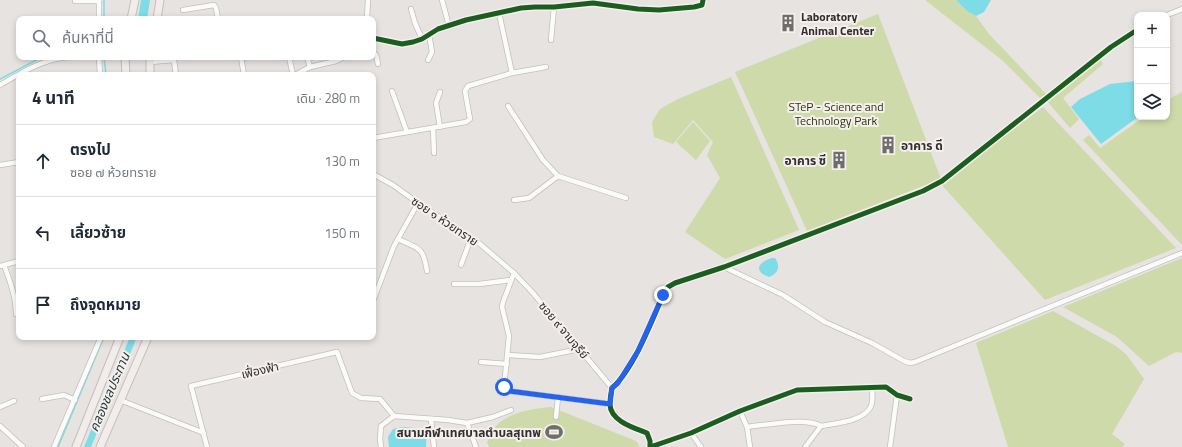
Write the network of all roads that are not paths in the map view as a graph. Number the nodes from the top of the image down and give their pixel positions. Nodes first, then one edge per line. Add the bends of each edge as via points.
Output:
1 (135, 0) edge
2 (160, 0) edge
3 (368, 0) edge
4 (442, 0) edge
5 (703, 0) edge
6 (75, 1) dead end
7 (99, 1) edge
8 (554, 7) junction
9 (411, 9) dead end
10 (1182, 9) edge
11 (183, 10) dead end
12 (499, 13) junction
13 (1170, 14) edge
14 (99, 16) edge
15 (132, 16) edge
16 (157, 16) edge
17 (217, 16) edge
18 (367, 16) edge
19 (449, 26) junction
20 (1134, 32) edge
21 (429, 34) junction
22 (376, 39) edge
23 (422, 39) junction
24 (551, 40) dead end
25 (376, 55) edge
26 (52, 60) edge
27 (99, 60) edge
28 (125, 60) edge
29 (150, 60) edge
30 (174, 60) edge
31 (174, 60) edge
32 (242, 60) edge
33 (290, 60) edge
34 (308, 60) edge
35 (338, 60) edge
36 (428, 60) dead end
37 (378, 64) dead end
38 (310, 67) junction
39 (546, 67) dead end
40 (25, 72) edge
41 (100, 72) edge
42 (126, 72) edge
43 (150, 72) edge
44 (176, 72) edge
45 (244, 72) edge
46 (293, 72) edge
47 (300, 72) edge
48 (512, 72) junction
49 (16, 77) edge
50 (0, 85) edge
51 (392, 91) dead end
52 (440, 92) dead end
53 (508, 106) dead end
54 (440, 127) junction
55 (433, 128) junction
56 (407, 132) junction
57 (376, 137) edge
58 (434, 153) dead end
59 (16, 162) edge
60 (0, 165) edge
61 (376, 176) edge
62 (558, 176) junction
63 (626, 198) dead end
64 (514, 200) dead end
65 (418, 203) junction
66 (398, 238) junction
67 (471, 238) junction
68 (1182, 253) edge
69 (16, 262) edge
70 (460, 265) dead end
71 (2, 266) edge
72 (724, 267) junction
73 (427, 271) dead end
74 (514, 273) junction
75 (511, 280) junction
76 (454, 284) dead end
77 (376, 293) edge
78 (16, 314) dead end
79 (100, 340) edge
80 (119, 340) edge
81 (147, 340) edge
82 (580, 349) junction
83 (508, 355) junction
84 (481, 362) dead end
85 (507, 364) junction
86 (872, 387) junction
87 (612, 388) junction
88 (897, 395) junction
89 (558, 397) junction
90 (42, 399) dead end
91 (910, 399) dead end
92 (75, 400) junction
93 (120, 400) junction
94 (14, 401) dead end
95 (610, 404) junction
96 (0, 407) edge
97 (511, 410) dead end
98 (740, 411) junction
99 (394, 416) junction
100 (556, 417) dead end
101 (431, 419) junction
102 (467, 423) junction
103 (0, 426) edge
104 (821, 426) junction
105 (747, 427) junction
106 (204, 433) junction
107 (691, 433) junction
108 (23, 447) edge
109 (54, 447) edge
110 (76, 447) edge
111 (100, 447) edge
112 (207, 447) edge
113 (381, 447) edge
114 (434, 447) edge
115 (476, 447) edge
116 (701, 447) edge
117 (750, 447) edge
118 (805, 447) edge
119 (890, 447) edge

1 - 15 main road
2 - 16 main road
3 - 18 street
4 - 19 street
5 - 8 street via 702,4 694,7 659,10 593,3
6 - 7 street
7 - 14 street
8 - 12 street via 534,7
8 - 24 street
9 - 23 street
10 - 13 street
11 - 17 street via 214,5
12 - 19 street
12 - 48 street
19 - 21 street
20 - 72 street via 1111,47 942,182
21 - 23 street
21 - 36 street via 432,52
22 - 23 street via 402,44
25 - 37 street
26 - 40 street
27 - 41 street
28 - 42 main road
29 - 30 street
29 - 43 main road
31 - 44 street
32 - 45 street
33 - 46 street
34 - 38 street
35 - 38 street
38 - 47 street
39 - 48 street
48 - 54 street via 468,86 465,91 470,119
49 - 50 street
51 - 56 street
52 - 54 street via 436,103
53 - 62 street via 544,160
54 - 55 street
55 - 56 street
55 - 58 street
56 - 57 street
59 - 60 street
61 - 65 street, ซอย ๑ ห้วยทราย
62 - 63 street
62 - 64 street via 529,198
65 - 66 street
65 - 67 street, ซอย ๑ ห้วยทราย
66 - 73 street via 421,250
66 - 77 street
67 - 70 street
67 - 74 street, ซอย ๑ ห้วยทราย
68 - 72 street via 910,363 825,322 782,295
69 - 71 street
71 - 78 street via 12,287
72 - 87 street via 668,287 638,351 618,383
74 - 75 street
74 - 82 street, ซอย ๙ จามจุรีย์
75 - 76 street
75 - 83 street via 502,307 509,336
79 - 92 street
80 - 110 main road
81 - 93 main road
82 - 83 street via 540,357
82 - 87 street, ซอย ๙ จามจุรีย์
83 - 85 street
84 - 85 street
85 - 89 street via 505,390
86 - 88 street via 886,386
86 - 98 street via 797,390
86 - 104 street via 873,400 867,412 860,417
87 - 95 street
88 - 91 street
88 - 119 street
89 - 95 street
89 - 100 street
90 - 92 street via 64,395
92 - 109 street
93 - 106 street
93 - 111 main road
94 - 96 street
95 - 107 street via 619,420 647,433 650,447
97 - 102 street via 493,418
98 - 105 street
98 - 107 street
99 - 101 street
99 - 106 street, เฟื่องฟ้า via 380,399 361,398 352,393 337,352 191,386
99 - 113 street via 381,426
101 - 102 street
101 - 114 street
102 - 115 street
103 - 108 street
104 - 105 street via 814,422
104 - 118 street
105 - 117 street
106 - 112 street, เฟื่องฟ้า
107 - 116 street

